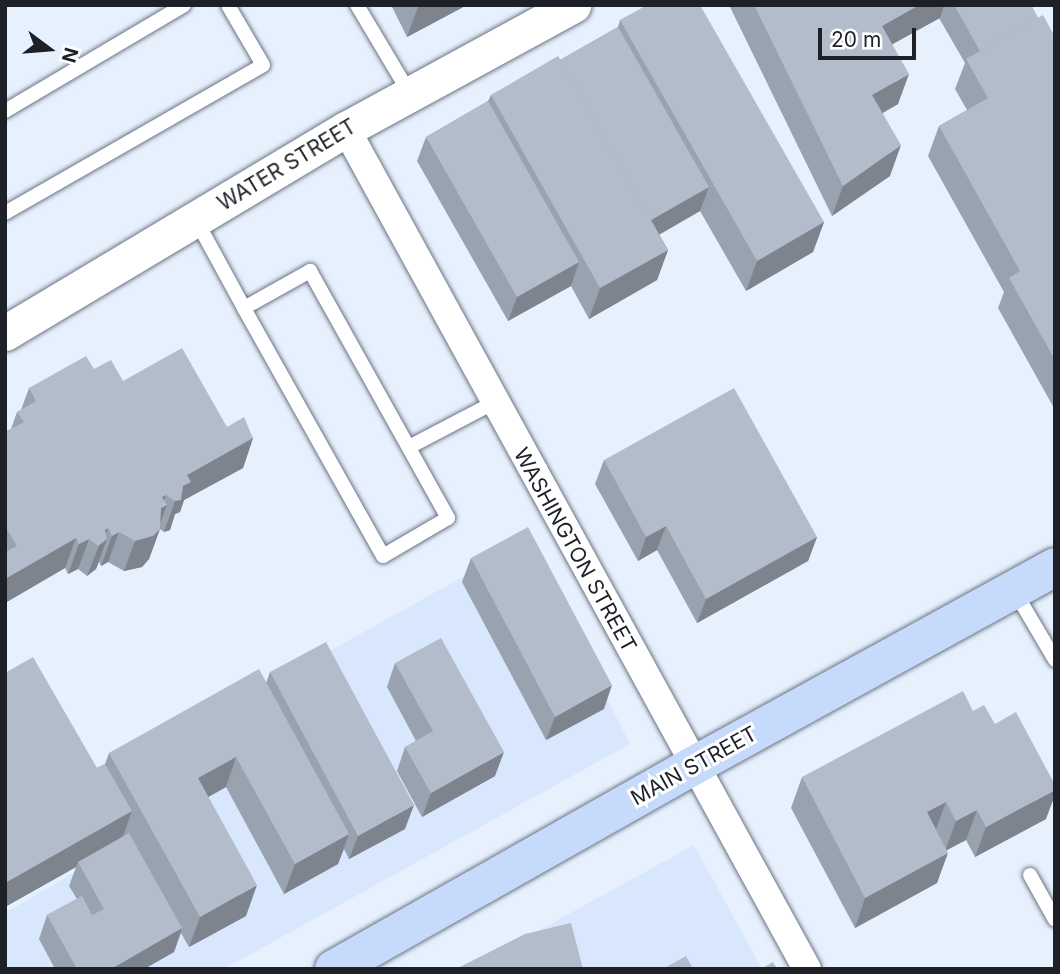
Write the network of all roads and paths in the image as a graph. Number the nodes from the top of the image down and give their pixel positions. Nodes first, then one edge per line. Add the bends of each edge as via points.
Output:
1 (184, 5) edge
2 (228, 5) edge
3 (357, 5) edge
4 (573, 5) edge
5 (410, 94) junction
6 (5, 111) edge
7 (346, 129) junction
8 (5, 213) edge
9 (195, 219) junction
10 (244, 308) junction
11 (5, 332) edge
12 (495, 402) junction
13 (409, 447) junction
14 (1055, 567) edge
15 (1014, 590) junction
16 (1055, 660) edge
17 (693, 766) junction
18 (1030, 875) dead end
19 (1055, 920) edge
20 (334, 969) edge
21 (807, 969) edge

1 - 6 lane
2 - 8 lane via 263,65
3 - 5 lane
4 - 5 street, WATER STREET
5 - 7 street, WATER STREET
7 - 9 street, WATER STREET
7 - 12 street, WASHINGTON STREET
9 - 10 lane
9 - 11 street, WATER STREET
10 - 13 lane via 310,271
10 - 13 lane via 383,556 448,518
12 - 13 lane
12 - 17 street, WASHINGTON STREET
14 - 15 main road, MAIN STREET
15 - 16 lane
15 - 17 main road, MAIN STREET
17 - 20 main road, MAIN STREET
17 - 21 street, WASHINGTON STREET
18 - 19 lane

